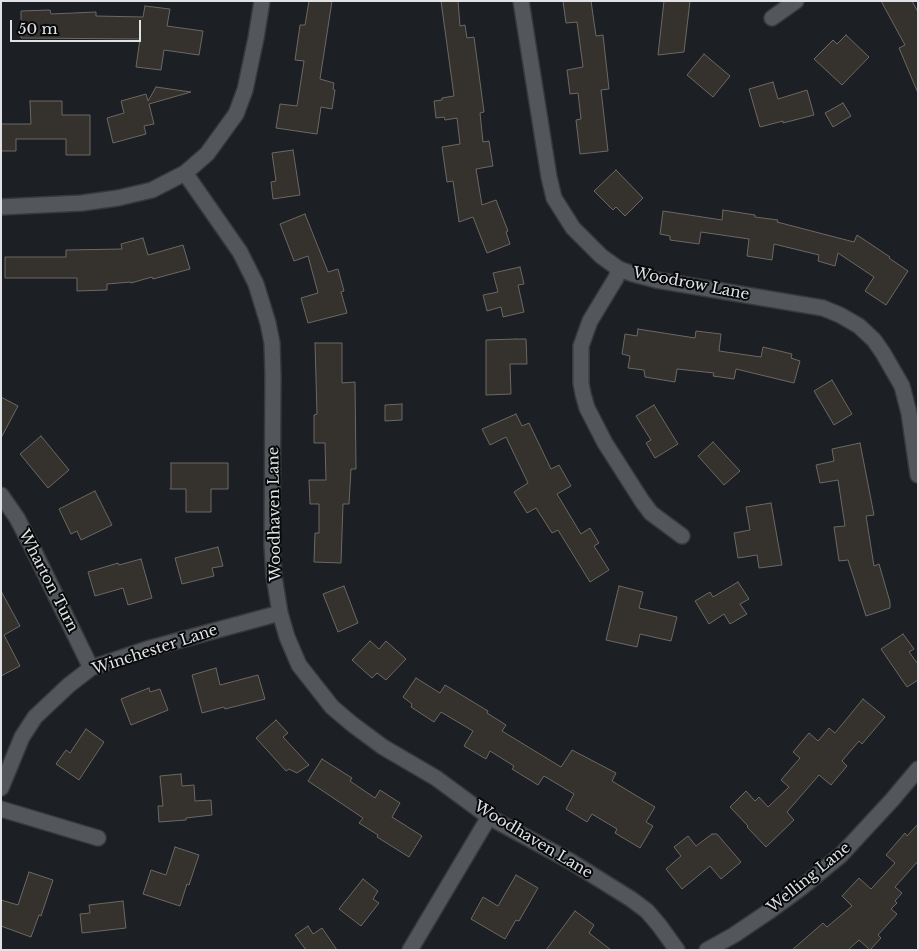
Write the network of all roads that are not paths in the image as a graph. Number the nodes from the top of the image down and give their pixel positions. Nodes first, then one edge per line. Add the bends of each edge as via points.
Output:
1 (262, 1) edge
2 (521, 1) edge
3 (796, 1) edge
4 (772, 18) dead end
5 (185, 173) junction
6 (1, 207) edge
7 (619, 268) junction
8 (918, 476) edge
9 (1, 495) edge
10 (682, 536) dead end
11 (280, 612) junction
12 (91, 668) junction
13 (918, 769) edge
14 (1, 788) edge
15 (1, 809) edge
16 (489, 817) junction
17 (98, 838) dead end
18 (410, 950) edge
19 (677, 950) edge
20 (706, 950) edge

1 - 5 street via 245,90 236,114 207,154
2 - 7 street, Woodrow Lane via 554,198 573,228
3 - 4 street
5 - 6 street via 152,190 118,198
5 - 11 street, Woodhaven Lane via 240,252 256,284 268,323 273,376 272,546
7 - 8 street, Woodrow Lane via 656,280 823,308 859,326 884,353 902,386
7 - 10 street via 590,321 581,346 583,394 605,443 642,502 651,513
9 - 12 street, Wharton Turn via 17,518
11 - 12 street, Winchester Lane
11 - 16 street, Woodhaven Lane via 299,665 332,707 383,747 436,778
12 - 14 street, Winchester Lane via 35,717 22,737
13 - 20 street, Welling Lane via 841,855 763,915
15 - 17 street
16 - 18 street
16 - 19 street, Woodhaven Lane via 570,861 647,911

